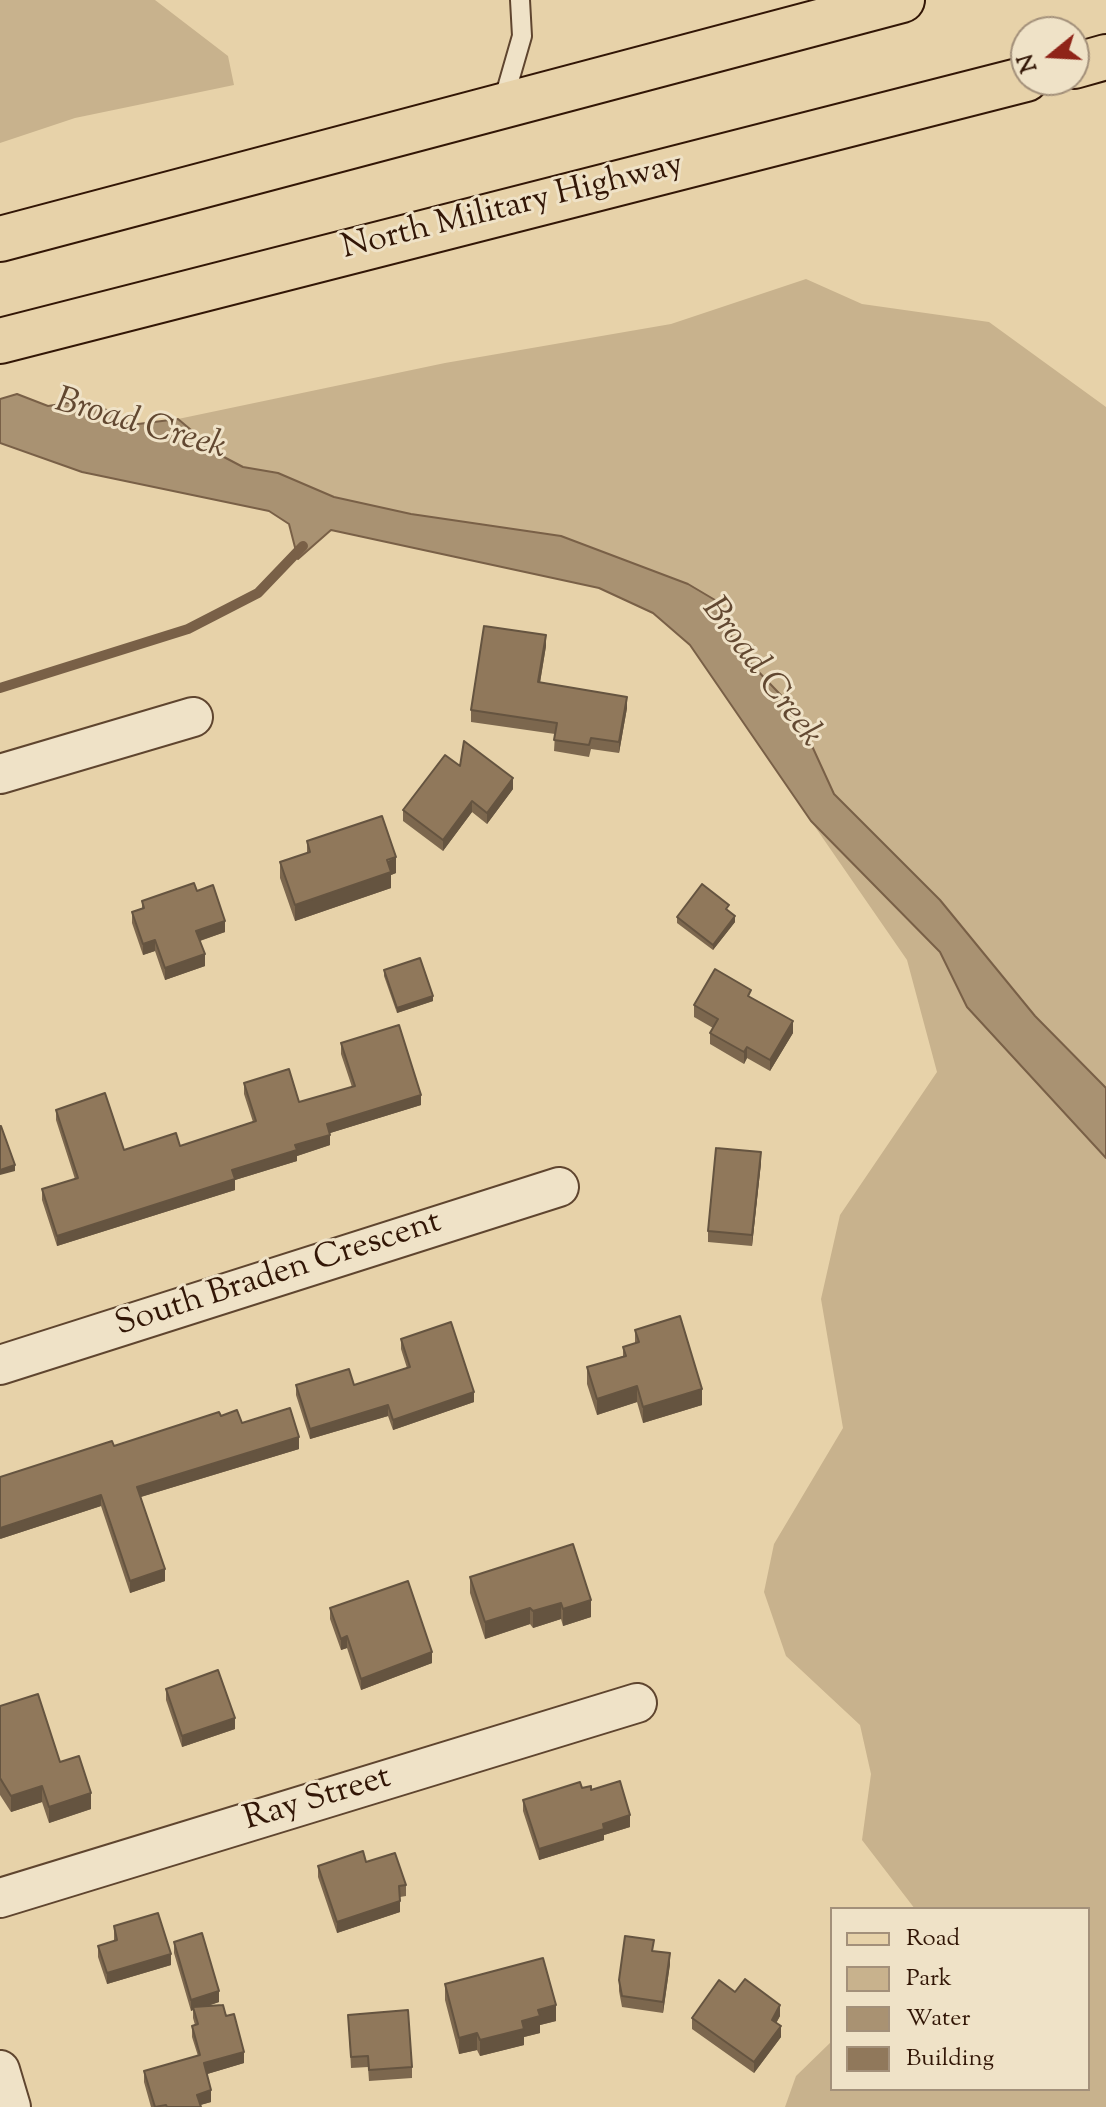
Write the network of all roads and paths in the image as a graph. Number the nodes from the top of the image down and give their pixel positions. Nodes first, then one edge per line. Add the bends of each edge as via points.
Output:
1 (520, 0) edge
2 (902, 0) edge
3 (1010, 83) edge
4 (501, 108) junction
5 (0, 239) edge
6 (0, 341) edge
7 (193, 717) dead end
8 (0, 774) edge
9 (559, 1187) dead end
10 (0, 1365) edge
11 (637, 1703) dead end
12 (0, 1898) edge
13 (0, 2070) edge
14 (11, 2107) edge

1 - 4 lane via 522,36
2 - 4 main road
3 - 6 main road, North Military Highway
4 - 5 main road
7 - 8 street
9 - 10 street, South Braden Crescent
11 - 12 street, Ray Street
13 - 14 street

